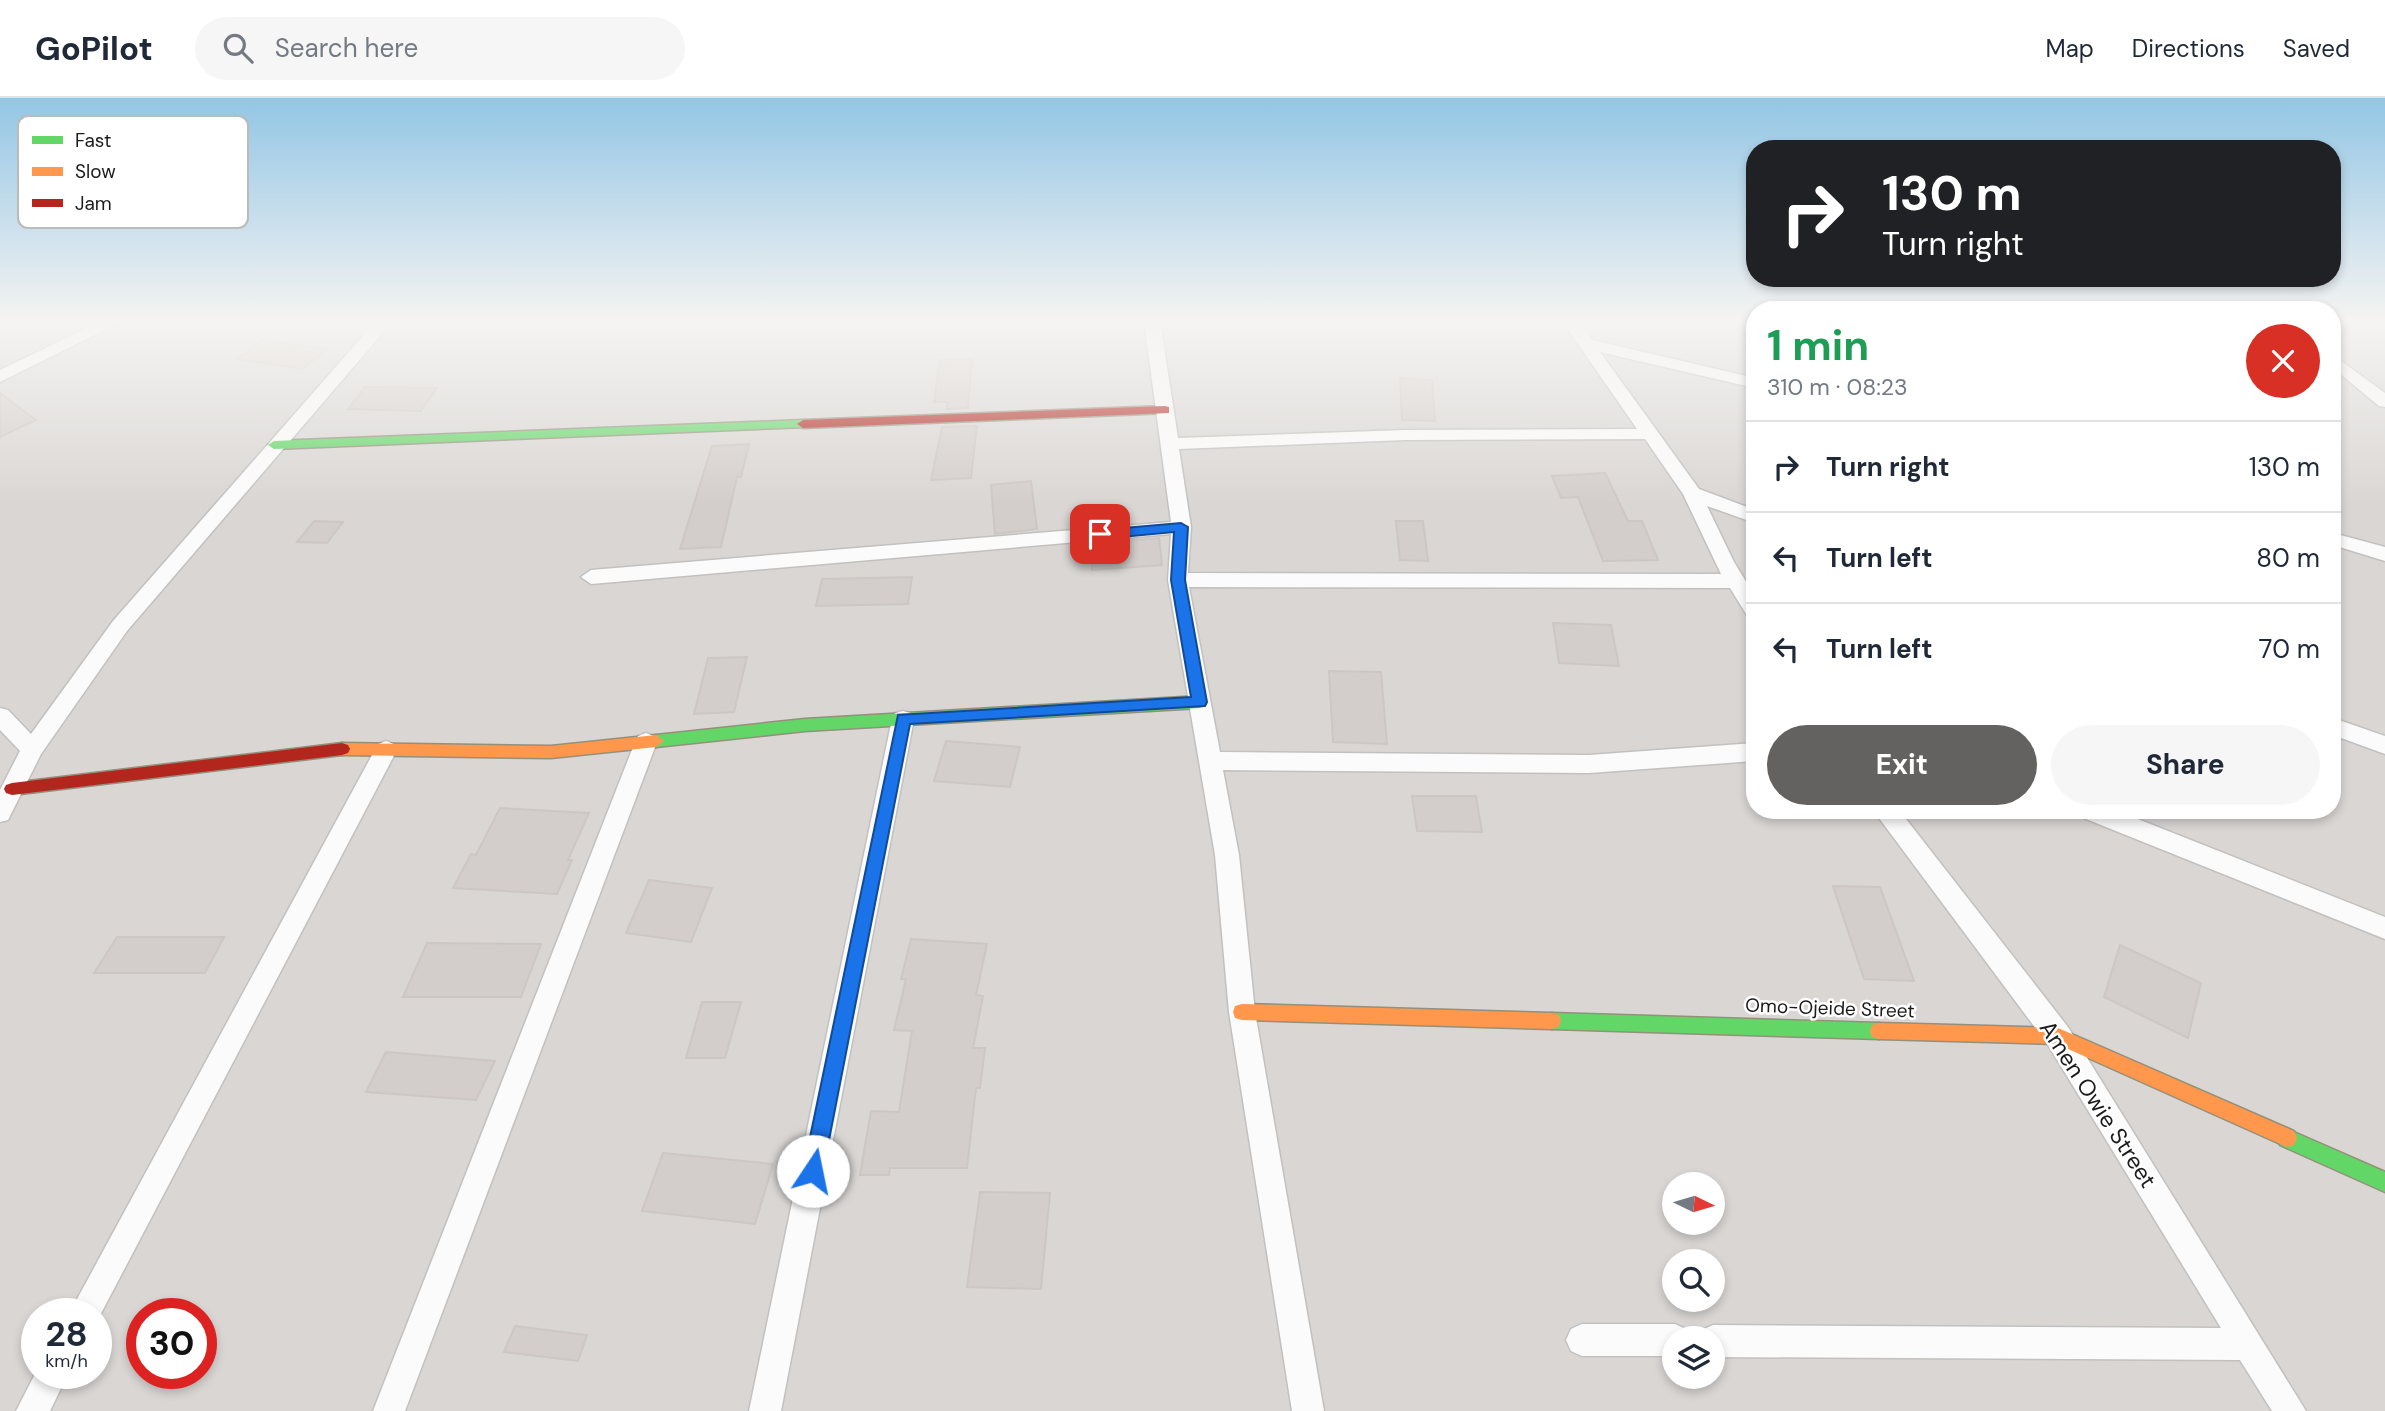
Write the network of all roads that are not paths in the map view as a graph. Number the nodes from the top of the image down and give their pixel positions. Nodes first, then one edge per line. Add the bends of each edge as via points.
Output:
1 (330, 382) edge
2 (1161, 382) edge
3 (1612, 382) edge
4 (2359, 382) edge
5 (2385, 402) edge
6 (1165, 410) junction
7 (1647, 434) junction
8 (1168, 444) junction
9 (274, 445) junction
10 (1692, 493) junction
11 (1746, 514) edge
12 (1181, 527) junction
13 (2341, 540) edge
14 (2385, 554) edge
15 (591, 577) dead end
16 (1178, 580) junction
17 (1736, 581) junction
18 (1746, 597) edge
19 (1200, 702) junction
20 (0, 716) edge
21 (903, 719) junction
22 (2341, 729) edge
23 (646, 742) junction
24 (2385, 745) edge
25 (32, 749) junction
26 (386, 750) junction
27 (1746, 753) edge
28 (1210, 761) junction
29 (12, 789) junction
30 (0, 813) edge
31 (1892, 819) edge
32 (2111, 819) edge
33 (2385, 929) edge
34 (1242, 1012) junction
35 (2057, 1036) junction
36 (2385, 1182) edge
37 (93, 1298) edge
38 (1582, 1340) dead end
39 (1662, 1340) edge
40 (1725, 1341) edge
41 (2249, 1344) junction
42 (44, 1389) edge
43 (32, 1411) edge
44 (389, 1411) edge
45 (765, 1411) edge
46 (1308, 1411) edge
47 (2290, 1411) edge

1 - 9 street
2 - 6 street
3 - 7 street
4 - 5 street
6 - 8 street
6 - 9 street
7 - 8 street via 1405,435
7 - 10 street
8 - 12 street
9 - 25 street via 120,626
10 - 11 street
10 - 17 street
12 - 15 street
12 - 16 street
13 - 14 street
16 - 17 street
16 - 19 street
17 - 18 street
19 - 21 street
19 - 28 street
20 - 25 street
21 - 23 street
21 - 45 street
22 - 24 street
23 - 26 street via 551,752
23 - 44 street
25 - 29 street
26 - 29 street via 344,749
26 - 37 street
27 - 28 street via 1589,764
28 - 34 street via 1227,855
29 - 30 street
31 - 35 street, Amen Owie Street
32 - 33 street
34 - 35 street, Omo-Ojeide Street
34 - 46 street
35 - 36 street, Omo-Ojeide Street
35 - 41 street, Amen Owie Street
38 - 39 street
40 - 41 street
41 - 47 street, Amen Owie Street
42 - 43 street

